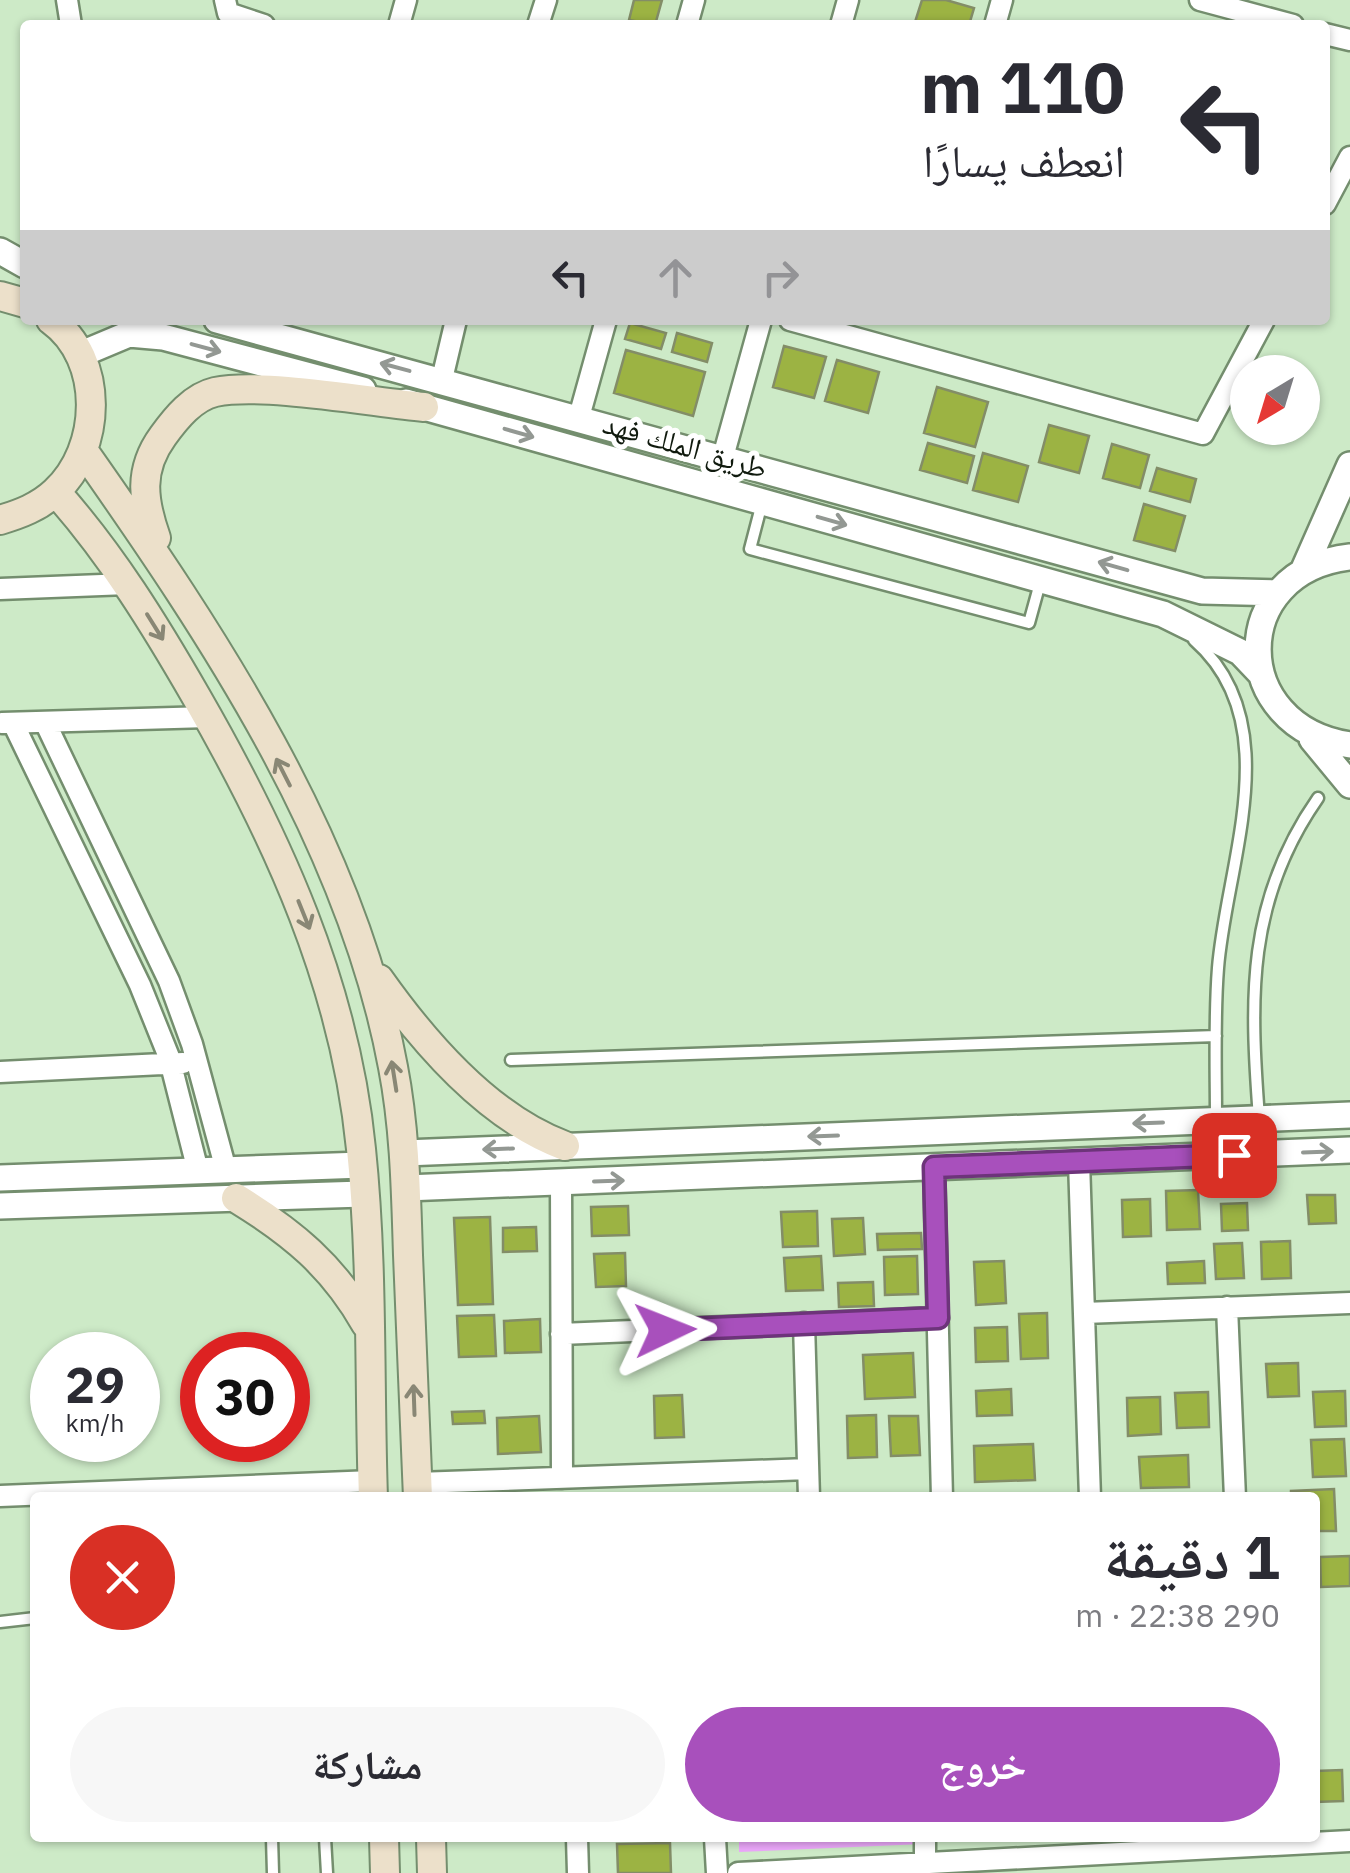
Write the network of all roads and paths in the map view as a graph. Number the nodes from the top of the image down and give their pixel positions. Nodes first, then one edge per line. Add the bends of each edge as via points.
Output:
1 (225, 0) edge
2 (1200, 0) edge
3 (248, 20) edge
4 (1263, 20) edge
5 (1350, 157) edge
6 (1330, 195) edge
7 (55, 325) edge
8 (236, 325) edge
9 (455, 325) edge
10 (605, 325) edge
11 (760, 325) edge
12 (808, 325) edge
13 (1261, 325) edge
14 (79, 354) junction
15 (442, 379) junction
16 (424, 407) junction
17 (579, 417) junction
18 (83, 450) junction
19 (723, 457) junction
20 (1350, 465) edge
21 (56, 492) junction
22 (762, 502) junction
23 (0, 520) edge
24 (1350, 557) edge
25 (1304, 569) junction
26 (170, 577) junction
27 (1155, 578) junction
28 (1041, 580) junction
29 (127, 584) junction
30 (0, 589) edge
31 (1277, 594) junction
32 (1155, 612) junction
33 (1260, 674) junction
34 (208, 717) junction
35 (45, 722) junction
36 (7, 723) edge
37 (1304, 732) junction
38 (1350, 745) edge
39 (1350, 785) edge
40 (1318, 798) dead end
41 (364, 958) junction
42 (1216, 1036) junction
43 (511, 1060) dead end
44 (197, 1063) junction
45 (171, 1064) junction
46 (0, 1072) edge
47 (1350, 1115) edge
48 (1259, 1119) junction
49 (1216, 1120) junction
50 (565, 1146) junction
51 (1350, 1150) edge
52 (405, 1152) junction
53 (1079, 1162) junction
54 (362, 1165) junction
55 (934, 1167) junction
56 (226, 1170) junction
57 (198, 1171) junction
58 (0, 1178) edge
59 (561, 1182) junction
60 (406, 1188) junction
61 (364, 1194) junction
62 (236, 1198) junction
63 (0, 1206) edge
64 (1350, 1303) edge
65 (1227, 1308) junction
66 (1084, 1313) junction
67 (938, 1318) junction
68 (804, 1324) junction
69 (368, 1327) junction
70 (561, 1334) junction
71 (808, 1468) junction
72 (562, 1478) junction
73 (373, 1489) edge
74 (418, 1490) edge
75 (245, 1492) edge
76 (808, 1492) edge
77 (942, 1492) edge
78 (1090, 1492) edge
79 (1236, 1492) edge
80 (0, 1496) edge
81 (30, 1496) edge
82 (30, 1619) edge
83 (0, 1622) edge
84 (1320, 1841) edge
85 (1350, 1841) edge
86 (272, 1842) edge
87 (325, 1842) edge
88 (384, 1842) edge
89 (431, 1842) edge
90 (577, 1842) edge
91 (715, 1842) edge
92 (925, 1842) edge
93 (1251, 1842) edge
94 (1102, 1846) edge
95 (926, 1863) junction
96 (993, 1866) edge
97 (861, 1870) edge
98 (272, 1873) edge
99 (326, 1873) edge
100 (385, 1873) edge
101 (432, 1873) edge
102 (578, 1873) edge
103 (717, 1873) edge
104 (738, 1873) edge

1 - 3 street via 228,14
2 - 4 street
5 - 6 street
7 - 14 main road
15 -> 8 street, طريق الملك فهد
9 - 15 street
10 - 17 street
11 - 19 street
12 - 13 street via 1203,434
14 -> 16 street, طريق الملك فهد via 129,334 163,337
14 - 18 main road via 91,391
15 - 17 street, طريق الملك فهد
16 -> 22 street, طريق الملك فهد
16 - 26 main road via 246,390 212,392 182,411 146,468 143,502
17 - 19 street, طريق الملك فهد
18 - 21 main road
18 - 26 main road
27 -> 19 street, طريق الملك فهد
20 - 25 street
21 - 23 main road
21 - 29 main road
22 -> 28 street, طريق الملك فهد
22 - 28 lane via 750,549 1029,623
24 - 25 street
25 - 31 street
41 -> 26 main road via 296,798
27 - 31 street, طريق الملك فهد via 1202,591
27 - 32 street
28 - 32 street, طريق الملك فهد
29 - 30 street
29 -> 34 main road
31 - 33 street via 1259,632
32 - 33 street, طريق الملك فهد via 1240,652
32 - 42 lane via 1200,644 1220,669 1242,726 1244,781 1218,967
33 - 37 street, طريق الملك فهد via 1278,707
34 - 35 street
34 -> 54 main road via 307,921 336,1007
35 - 36 street
35 - 44 street via 169,981
36 - 45 street via 100,897
37 - 38 street
37 - 39 street, طريق الملك فهد
40 - 48 lane via 1271,882 1260,922 1253,1044
41 - 50 main road via 401,1009 482,1093 513,1120
52 -> 41 main road via 394,1068
42 - 43 lane
42 - 49 lane
44 - 45 street
44 - 56 street
45 - 46 street
45 - 57 street
47 - 48 street
48 - 49 street
49 -> 50 street
50 -> 52 street
53 -> 51 street
52 - 60 main road
53 - 55 street
53 - 66 street
54 - 56 street
54 - 61 main road
59 -> 55 street
55 - 67 street
56 - 57 street
57 - 58 street
59 - 60 street
59 - 70 street
74 -> 60 main road
61 - 62 street
61 - 69 main road
62 - 63 street
62 - 69 main road via 332,1271
64 - 65 street
65 - 66 street
65 - 79 street
66 - 78 street
67 - 68 street
67 - 77 street
68 - 70 street
68 - 71 street
69 - 73 main road
70 - 72 street
71 - 72 street
71 - 76 street
72 - 74 street
73 - 75 street
80 - 81 street
82 - 83 lane
84 - 85 street
86 - 98 lane
87 - 99 lane
88 - 100 main road
89 - 101 main road
90 - 102 street
91 - 103 street
92 - 95 street
93 - 94 street
94 - 96 street
95 - 96 street
95 - 97 street
97 - 104 street

